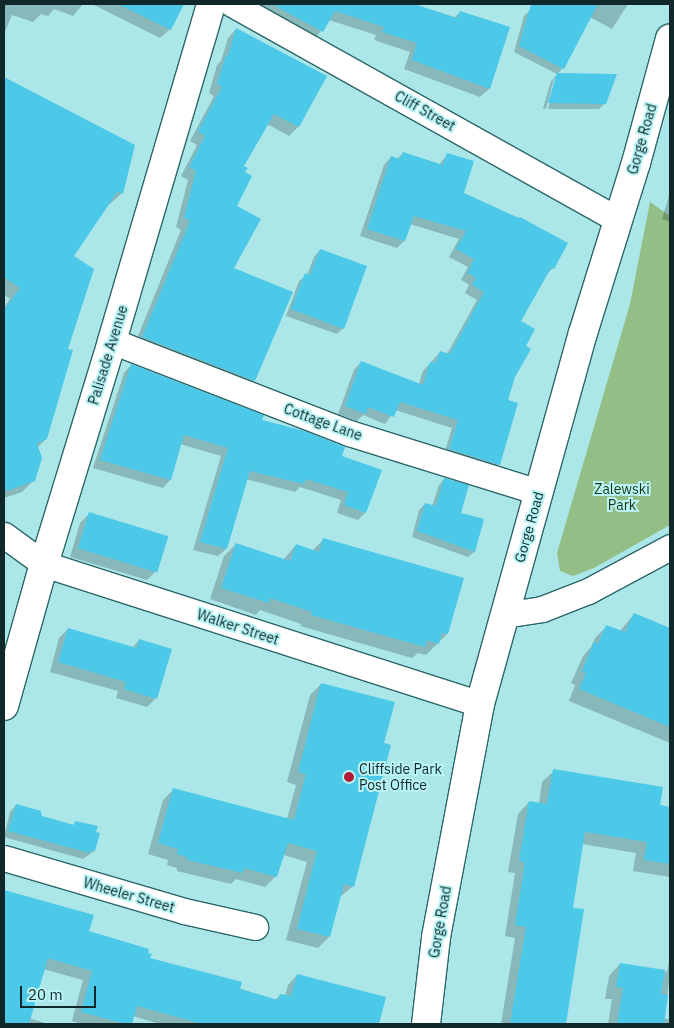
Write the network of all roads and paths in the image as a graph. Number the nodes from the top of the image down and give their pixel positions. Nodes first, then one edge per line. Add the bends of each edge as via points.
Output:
1 (211, 4) edge
2 (232, 4) edge
3 (670, 39) edge
4 (618, 220) junction
5 (112, 341) junction
6 (538, 492) junction
7 (4, 535) edge
8 (670, 547) edge
9 (44, 564) junction
10 (504, 615) junction
11 (480, 704) junction
12 (4, 706) edge
13 (4, 858) edge
14 (255, 927) dead end
15 (426, 1024) edge

1 - 5 main road, Palisade Avenue
2 - 4 street, Cliff Street
3 - 4 main road, Gorge Road
4 - 6 main road, Gorge Road
5 - 6 street, Cottage Lane via 349,433
5 - 9 main road, Palisade Avenue
6 - 10 main road, Gorge Road
7 - 9 street, Walker Street
8 - 10 street via 588,591 542,610
9 - 11 street, Walker Street
9 - 12 main road, Palisade Avenue
10 - 11 main road, Gorge Road
11 - 15 main road, Gorge Road via 436,937
13 - 14 street, Wheeler Street via 184,911

